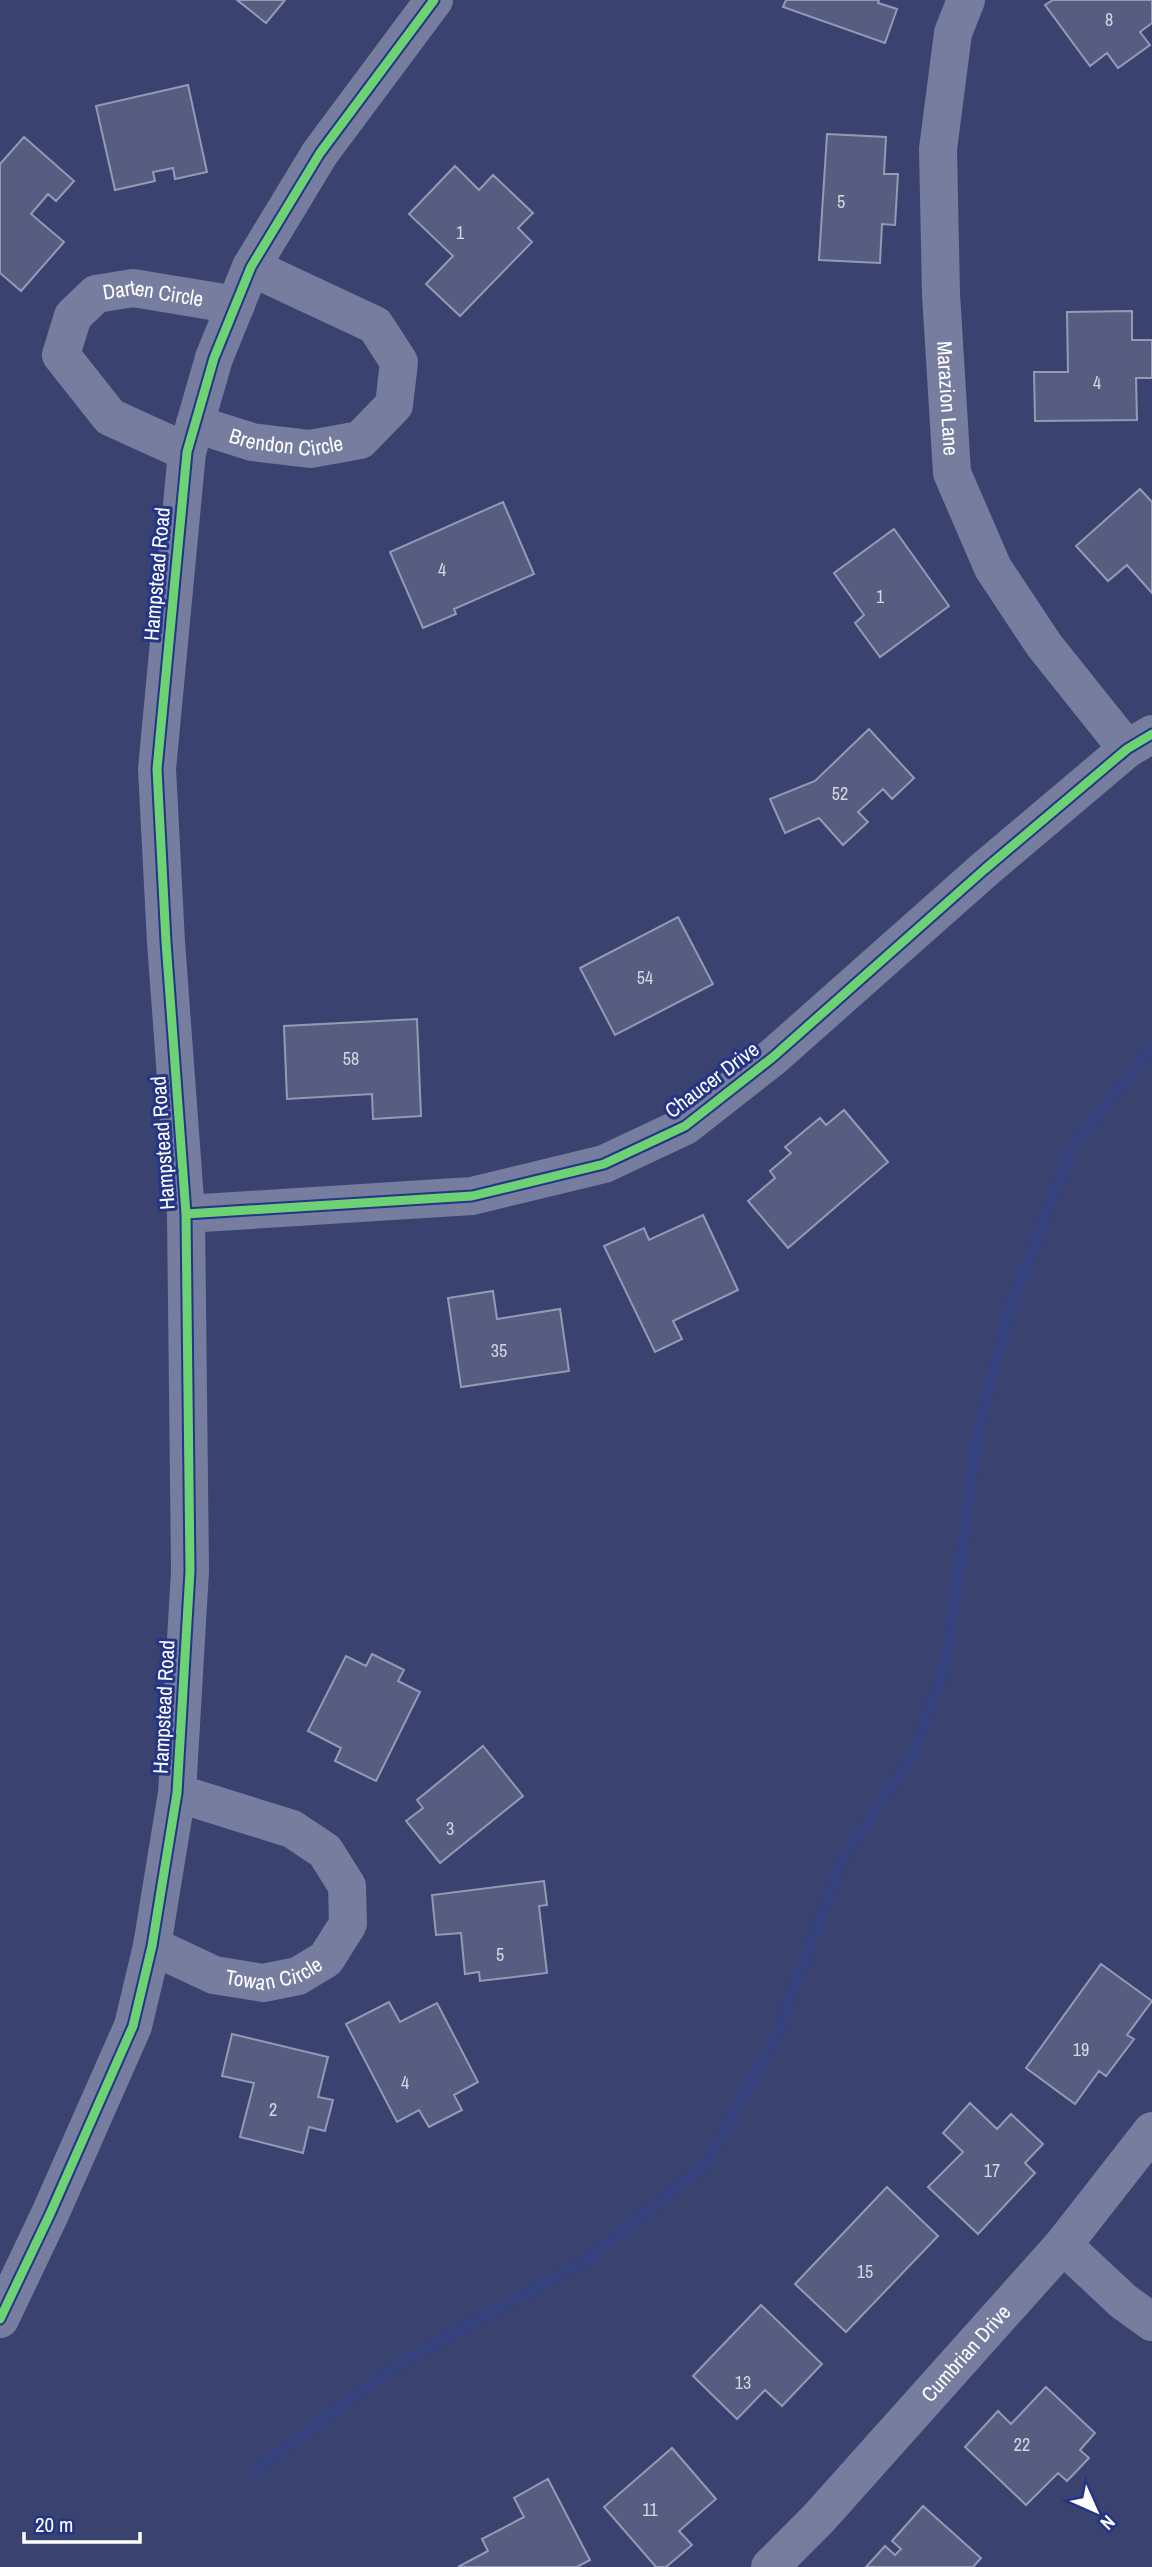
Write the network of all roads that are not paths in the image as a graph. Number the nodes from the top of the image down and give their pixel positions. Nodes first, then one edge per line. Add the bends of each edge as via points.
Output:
1 (434, 0) edge
2 (966, 0) edge
3 (251, 267) junction
4 (236, 304) junction
5 (191, 438) junction
6 (1140, 741) edge
7 (186, 1214) junction
8 (177, 1793) junction
9 (152, 1946) junction
10 (1152, 2132) edge
11 (1063, 2245) junction
12 (1, 2316) edge
13 (1152, 2322) edge
14 (770, 2567) edge

1 - 3 street, Hampstead Road via 320,153
2 - 6 street, Marazion Lane via 953,33 938,149 951,473 993,568 1044,645
3 - 4 street, Hampstead Road
3 - 5 street, Brendon Circle via 375,325 400,362 394,405 360,440 310,449
4 - 5 street, Hampstead Road via 214,358
4 - 5 street, Darten Circle via 133,288 96,294 73,316 61,355 110,418
5 - 7 street, Hampstead Road via 157,769
6 - 7 street, Chaucer Drive via 985,869 773,1057 685,1126 604,1164 472,1196
7 - 8 street, Hampstead Road via 190,1571
8 - 9 street, Hampstead Road
8 - 9 street, Towan Circle via 292,1829 325,1851 347,1886 348,1924 326,1959 298,1976 263,1983 214,1975
9 - 12 street, Hampstead Road via 133,2026
10 - 11 street, Cumbrian Drive
11 - 13 street
11 - 14 street, Cumbrian Drive

